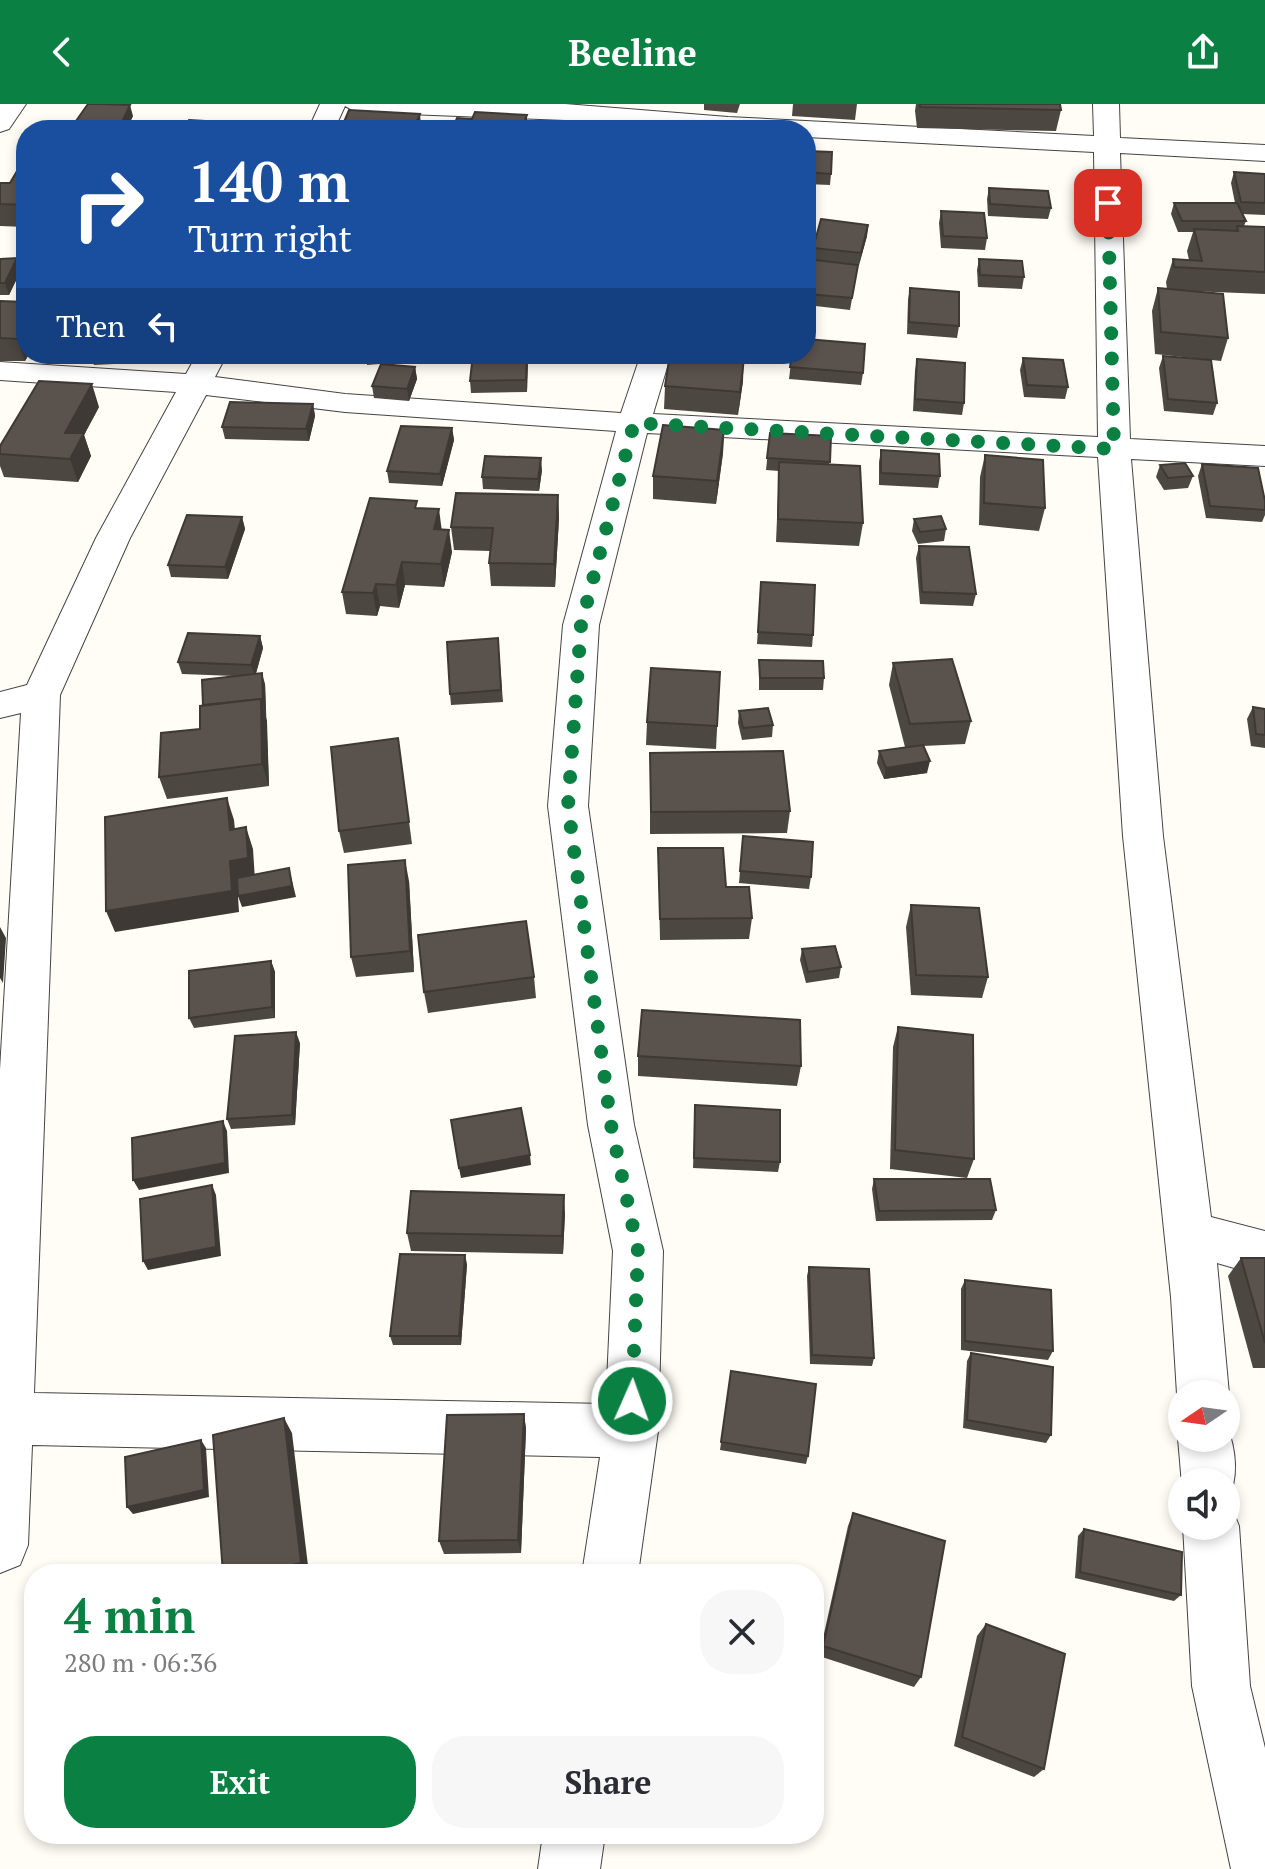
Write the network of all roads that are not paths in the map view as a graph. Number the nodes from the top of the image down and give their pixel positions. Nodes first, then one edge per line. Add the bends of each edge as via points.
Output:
1 (13, 104) edge
2 (356, 104) edge
3 (1106, 104) edge
4 (568, 108) edge
5 (668, 120) edge
6 (0, 124) edge
7 (816, 131) edge
8 (1107, 143) junction
9 (1265, 153) edge
10 (653, 364) edge
11 (204, 369) edge
12 (0, 371) edge
13 (634, 423) junction
14 (1114, 449) junction
15 (1265, 456) edge
16 (41, 695) junction
17 (0, 705) edge
18 (1189, 1233) junction
19 (1265, 1254) edge
20 (1202, 1380) edge
21 (6, 1418) junction
22 (631, 1431) junction
23 (1212, 1540) edge
24 (0, 1545) edge
25 (611, 1564) edge
26 (573, 1844) edge
27 (569, 1869) edge
28 (1262, 1869) edge

1 - 6 street
2 - 4 street
3 - 8 street
4 - 5 street
7 - 8 street
8 - 9 street
8 - 14 street
10 - 13 street
11 - 12 street
11 - 13 street via 345,403
11 - 16 street via 113,538
13 - 14 street
13 - 22 street via 581,625 568,806 611,1125 638,1251
14 - 15 street
14 - 18 street via 1143,836
16 - 17 street
16 - 21 street
18 - 19 street
18 - 20 street
21 - 22 street
21 - 24 street
22 - 25 street
23 - 28 street via 1221,1686
26 - 27 street

